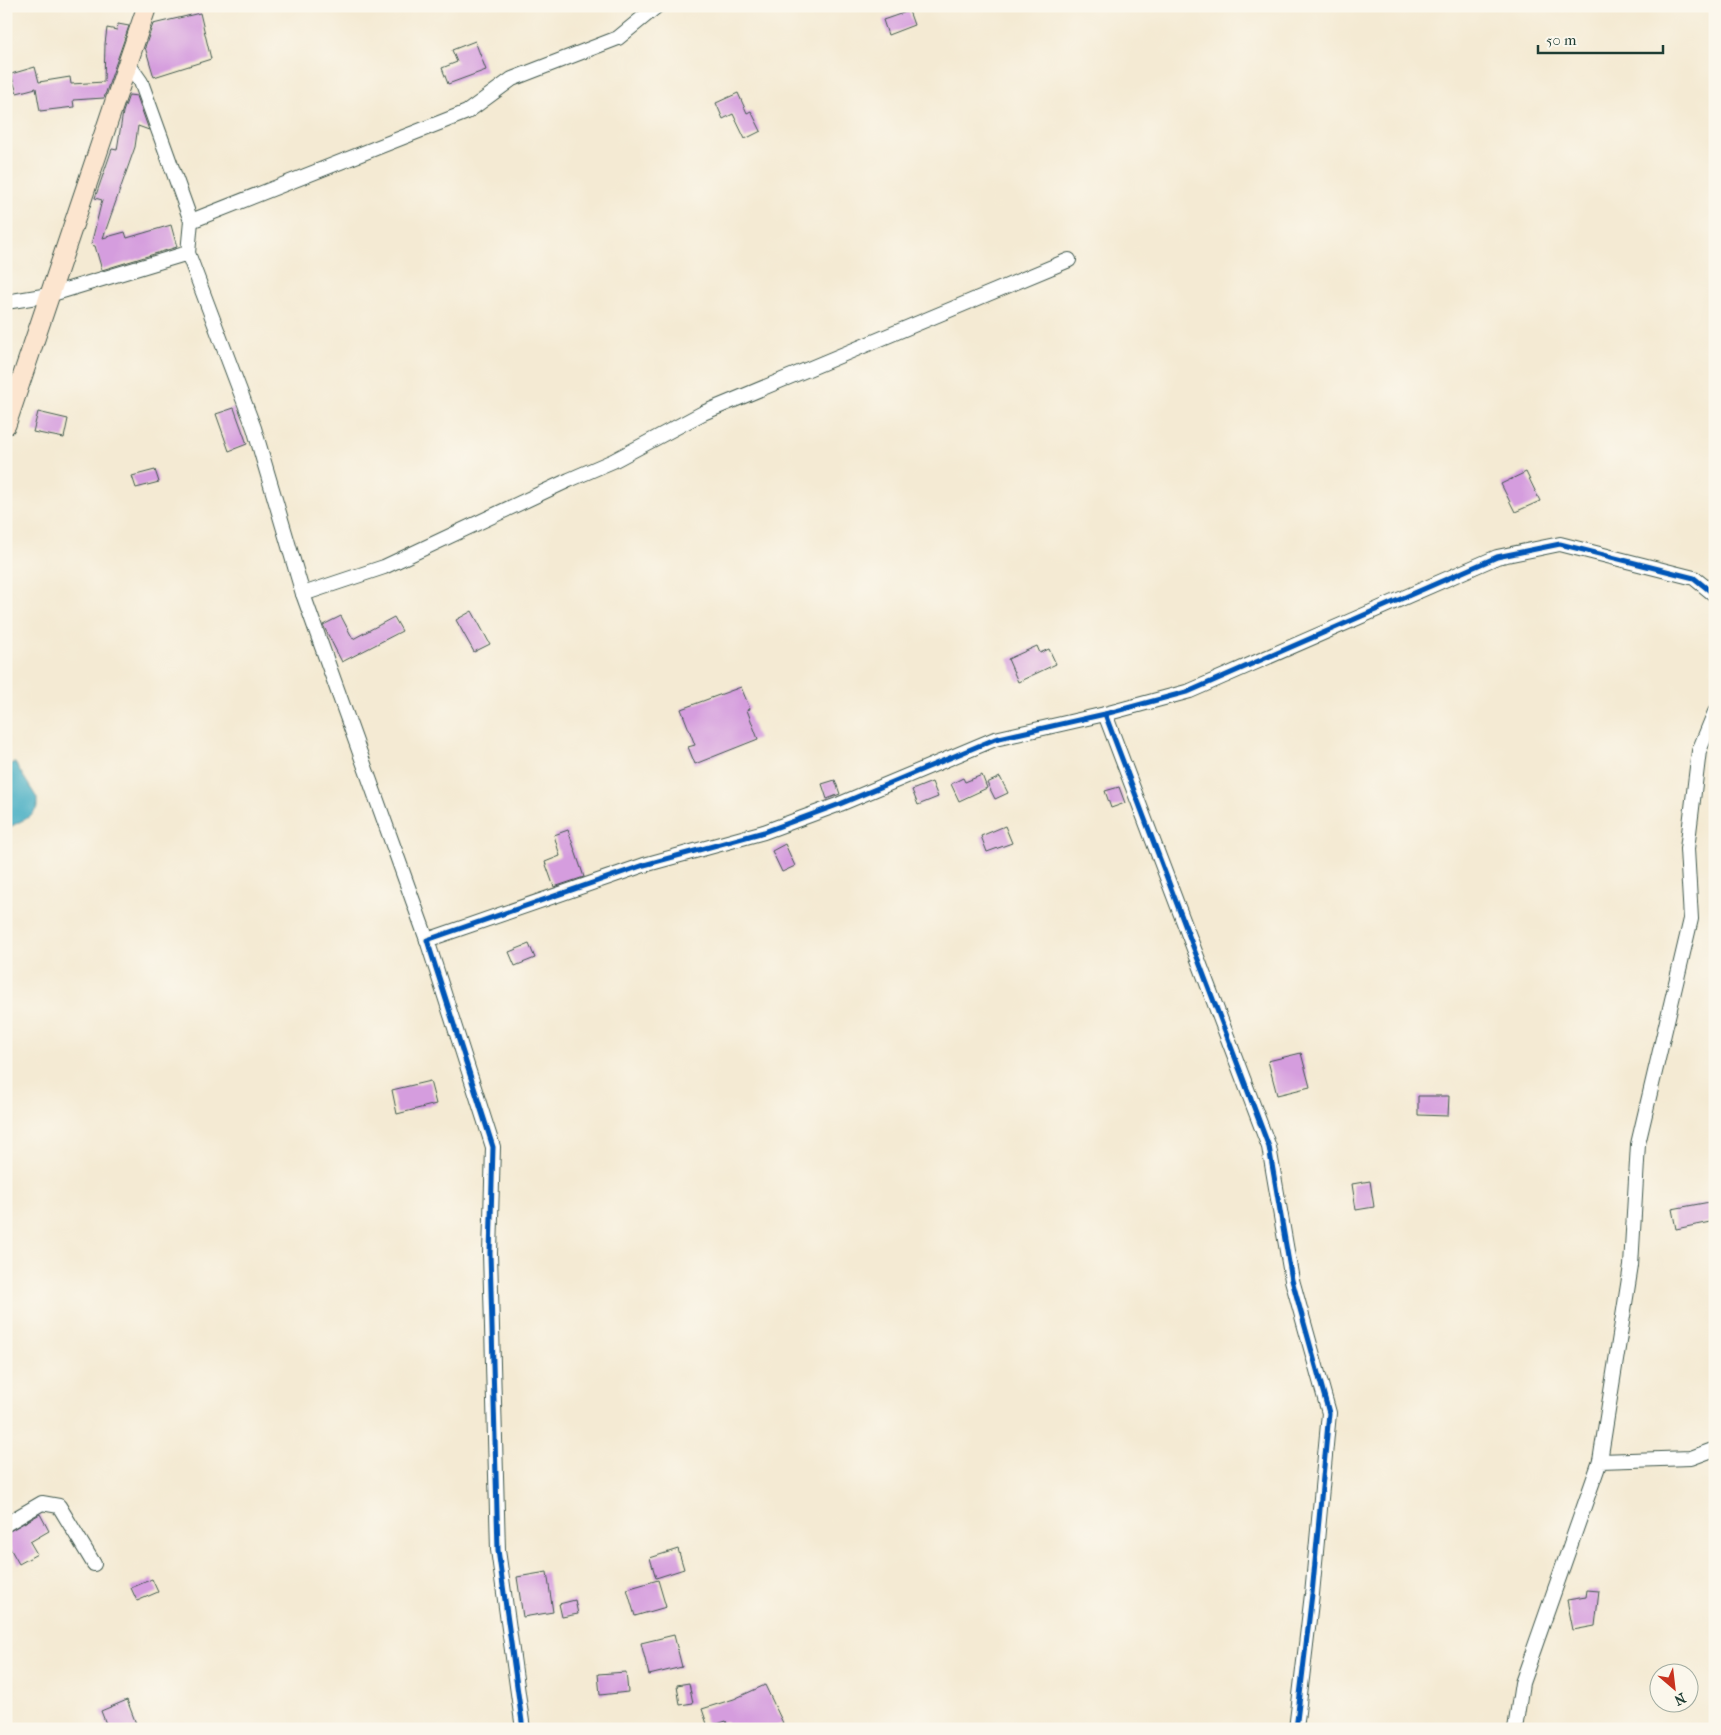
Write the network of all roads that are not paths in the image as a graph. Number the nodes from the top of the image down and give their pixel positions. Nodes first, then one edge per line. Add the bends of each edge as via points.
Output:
1 (147, 6) edge
2 (656, 6) edge
3 (127, 62) junction
4 (191, 221) junction
5 (188, 253) junction
6 (1069, 260) dead end
7 (50, 295) junction
8 (6, 302) edge
9 (6, 425) edge
10 (303, 594) junction
11 (1715, 595) edge
12 (1715, 712) edge
13 (1105, 714) junction
14 (427, 940) junction
15 (1715, 1449) edge
16 (1600, 1461) junction
17 (6, 1524) edge
18 (94, 1564) dead end
19 (523, 1729) edge
20 (1296, 1729) edge
21 (1514, 1729) edge

1 - 3 main road
2 - 4 street via 618,38 512,79 467,112
3 - 4 street via 142,82
3 - 7 main road
4 - 5 street
5 - 7 street
5 - 10 street via 254,428
6 - 10 street via 703,413 613,460 384,567
7 - 8 street
7 - 9 main road
10 - 14 street
11 - 13 street via 1694,578 1560,544 1497,557 1190,690
12 - 16 street via 1699,751 1687,849 1691,919 1638,1144 1631,1266
13 - 14 street via 995,740 764,832 644,865
13 - 20 street via 1269,1147 1292,1280 1329,1413
14 - 19 street via 493,1147 490,1253 498,1550
15 - 16 street via 1691,1458
16 - 21 street via 1522,1684
17 - 18 street via 42,1503 59,1506

